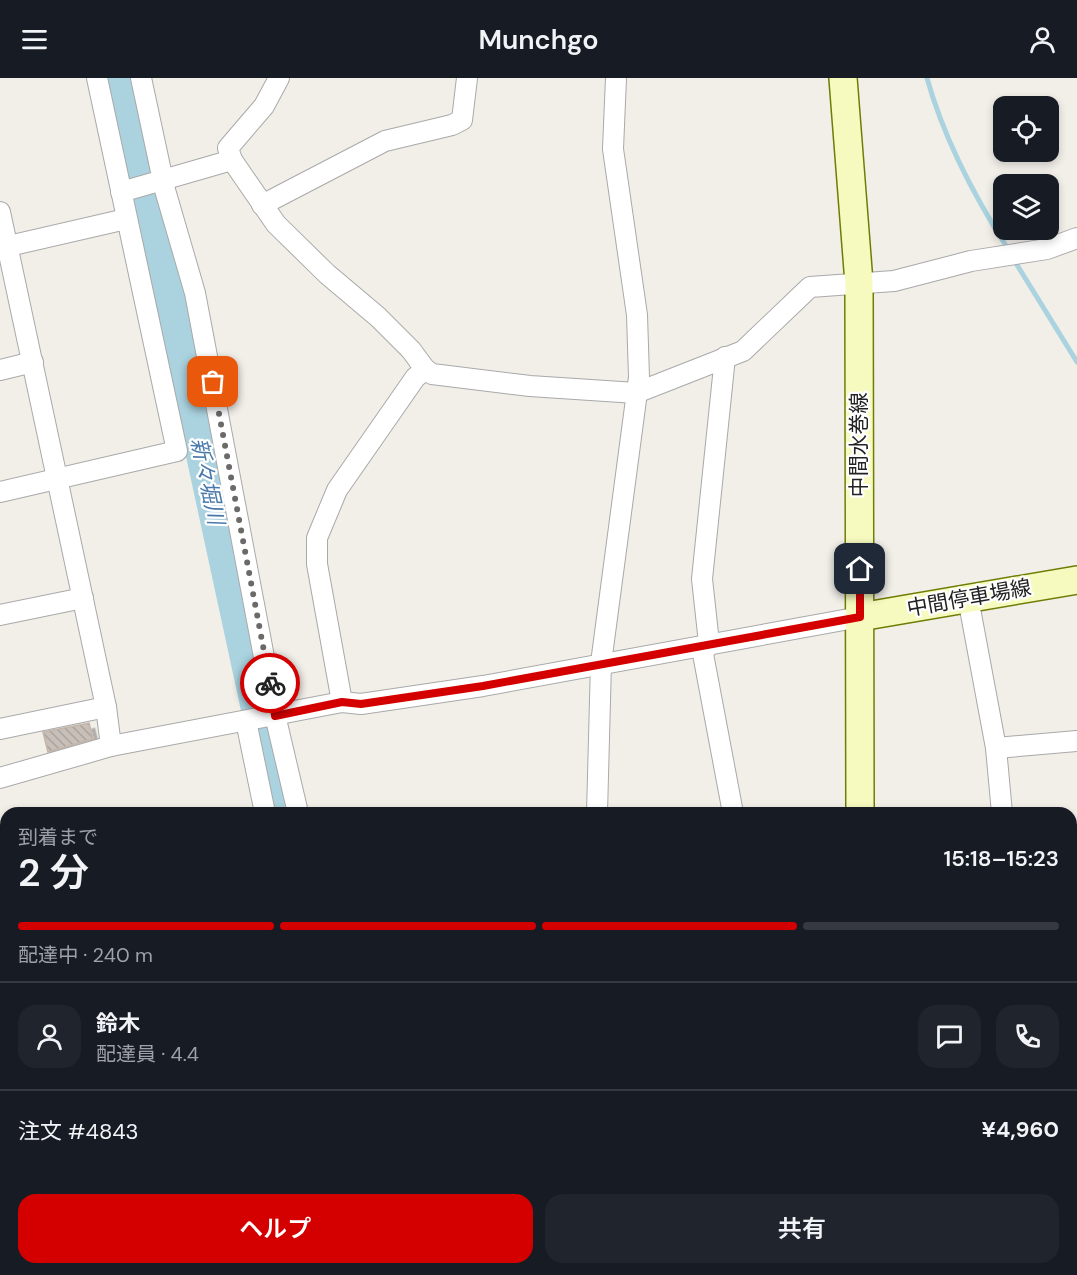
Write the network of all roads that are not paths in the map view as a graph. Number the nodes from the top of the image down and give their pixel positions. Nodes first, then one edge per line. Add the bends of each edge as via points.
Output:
1 (97, 78) edge
2 (141, 78) edge
3 (279, 78) edge
4 (467, 78) edge
5 (616, 78) edge
6 (843, 78) edge
7 (232, 160) junction
8 (161, 182) junction
9 (126, 191) junction
10 (262, 205) junction
11 (0, 212) edge
12 (126, 219) junction
13 (1077, 238) edge
14 (3, 247) edge
15 (858, 282) junction
16 (725, 357) junction
17 (33, 362) junction
18 (425, 369) junction
19 (0, 370) edge
20 (636, 393) junction
21 (58, 480) junction
22 (0, 492) edge
23 (1077, 580) edge
24 (83, 598) junction
25 (968, 598) junction
26 (0, 615) edge
27 (860, 617) junction
28 (709, 643) junction
29 (602, 663) junction
30 (342, 702) junction
31 (106, 707) junction
32 (274, 716) junction
33 (248, 721) junction
34 (0, 729) edge
35 (1077, 741) edge
36 (111, 746) junction
37 (996, 748) junction
38 (0, 778) edge
39 (264, 807) edge
40 (297, 807) edge
41 (597, 807) edge
42 (731, 807) edge
43 (860, 807) edge
44 (1001, 807) edge

1 - 9 street
2 - 8 street
3 - 7 street via 264,106 228,148
4 - 10 street via 462,120 385,141
5 - 20 street via 614,149 637,315
6 - 15 main road, 中間水巻線
7 - 8 street
7 - 10 street
8 - 9 street
8 - 32 street via 195,293
9 - 12 street
10 - 18 street via 293,242 378,317
11 - 14 street
12 - 14 street
12 - 21 street via 177,451
13 - 15 street via 1047,249 971,261 894,281
14 - 17 street
15 - 16 street via 810,287 743,351
15 - 27 main road, 中間水巻線
16 - 20 street
16 - 28 street via 702,579
17 - 19 street
17 - 21 street
18 - 20 street via 432,374 530,386
18 - 30 street via 337,490 317,538 317,564
20 - 29 street
21 - 22 street
21 - 24 street
23 - 25 main road, 中間停車場線
24 - 26 street
24 - 31 street
25 - 27 main road, 中間停車場線
25 - 37 street
27 - 28 street
27 - 43 main road, 中間水巻線
28 - 29 street
28 - 42 street via 704,654
29 - 30 street via 372,703
29 - 41 street
30 - 32 street
31 - 34 street
31 - 36 street
32 - 33 street
32 - 40 street
33 - 36 street
33 - 39 street
35 - 37 street
36 - 38 street
37 - 44 street

